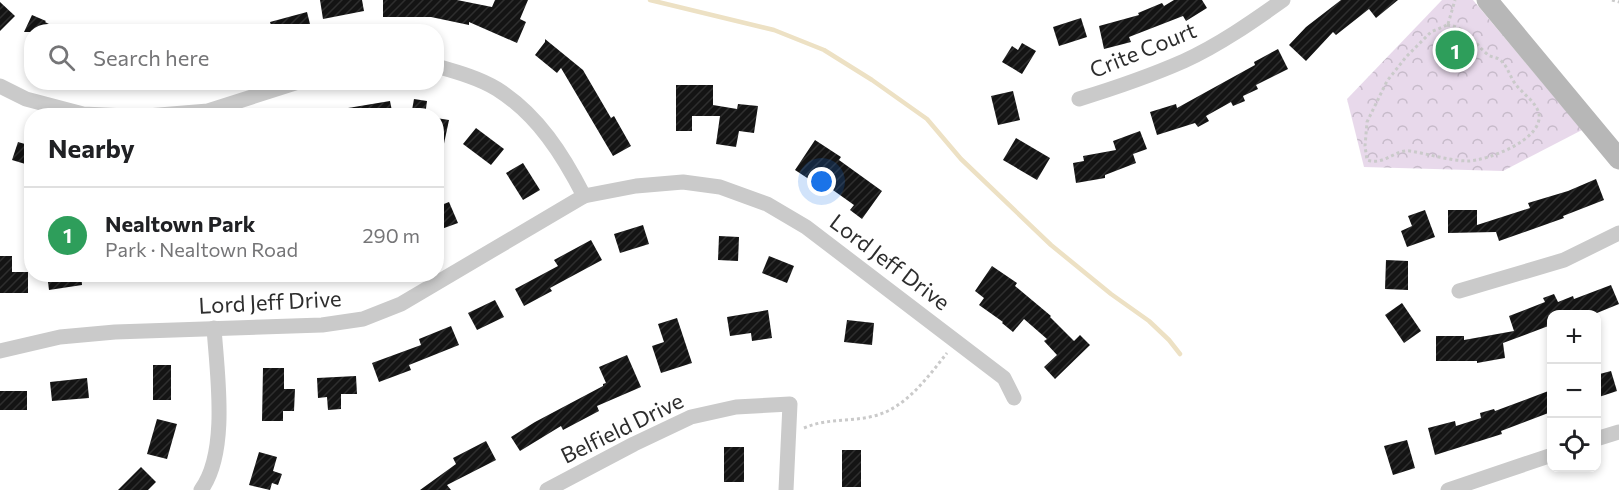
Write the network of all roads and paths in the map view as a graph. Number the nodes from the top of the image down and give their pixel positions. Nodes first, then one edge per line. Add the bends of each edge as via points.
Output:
1 (1283, 0) edge
2 (1455, 0) edge
3 (1487, 0) edge
4 (1612, 0) edge
5 (1619, 2) edge
6 (1448, 25) junction
7 (444, 68) edge
8 (0, 86) edge
9 (273, 90) edge
10 (1079, 99) dead end
11 (60, 108) edge
12 (217, 108) edge
13 (1619, 159) edge
14 (584, 196) junction
15 (1619, 234) edge
16 (444, 279) edge
17 (438, 282) edge
18 (1459, 291) dead end
19 (214, 328) junction
20 (956, 341) junction
21 (0, 351) edge
22 (1014, 398) dead end
23 (1619, 432) edge
24 (789, 434) junction
25 (1601, 437) edge
26 (1547, 456) edge
27 (201, 490) edge
28 (547, 490) edge
29 (786, 490) edge
30 (1448, 490) edge

1 - 10 street, Crite Court via 1185,61
2 - 6 path
3 - 13 street
4 - 5 path
6 - 6 path via 1431,32 1387,81 1367,122 1367,160 1383,161 1403,150 1480,160 1514,147 1539,121 1534,104 1507,68 1466,32
7 - 14 street via 497,89 523,110 565,160
8 - 11 street via 26,99
9 - 12 street
14 - 16 street, Lord Jeff Drive
14 - 20 street, Lord Jeff Drive via 683,182 720,187 766,204 806,227
15 - 18 street via 1564,260
17 - 19 street, Lord Jeff Drive via 401,304 363,319 322,325
19 - 21 street, Lord Jeff Drive via 60,337
19 - 27 street via 220,423 215,454
20 - 22 street, Lord Jeff Drive via 1004,378
20 - 24 path via 898,407 873,416 817,422
23 - 25 street
24 - 28 street, Belfield Drive via 790,404 736,407 691,417
24 - 29 street
26 - 30 street

